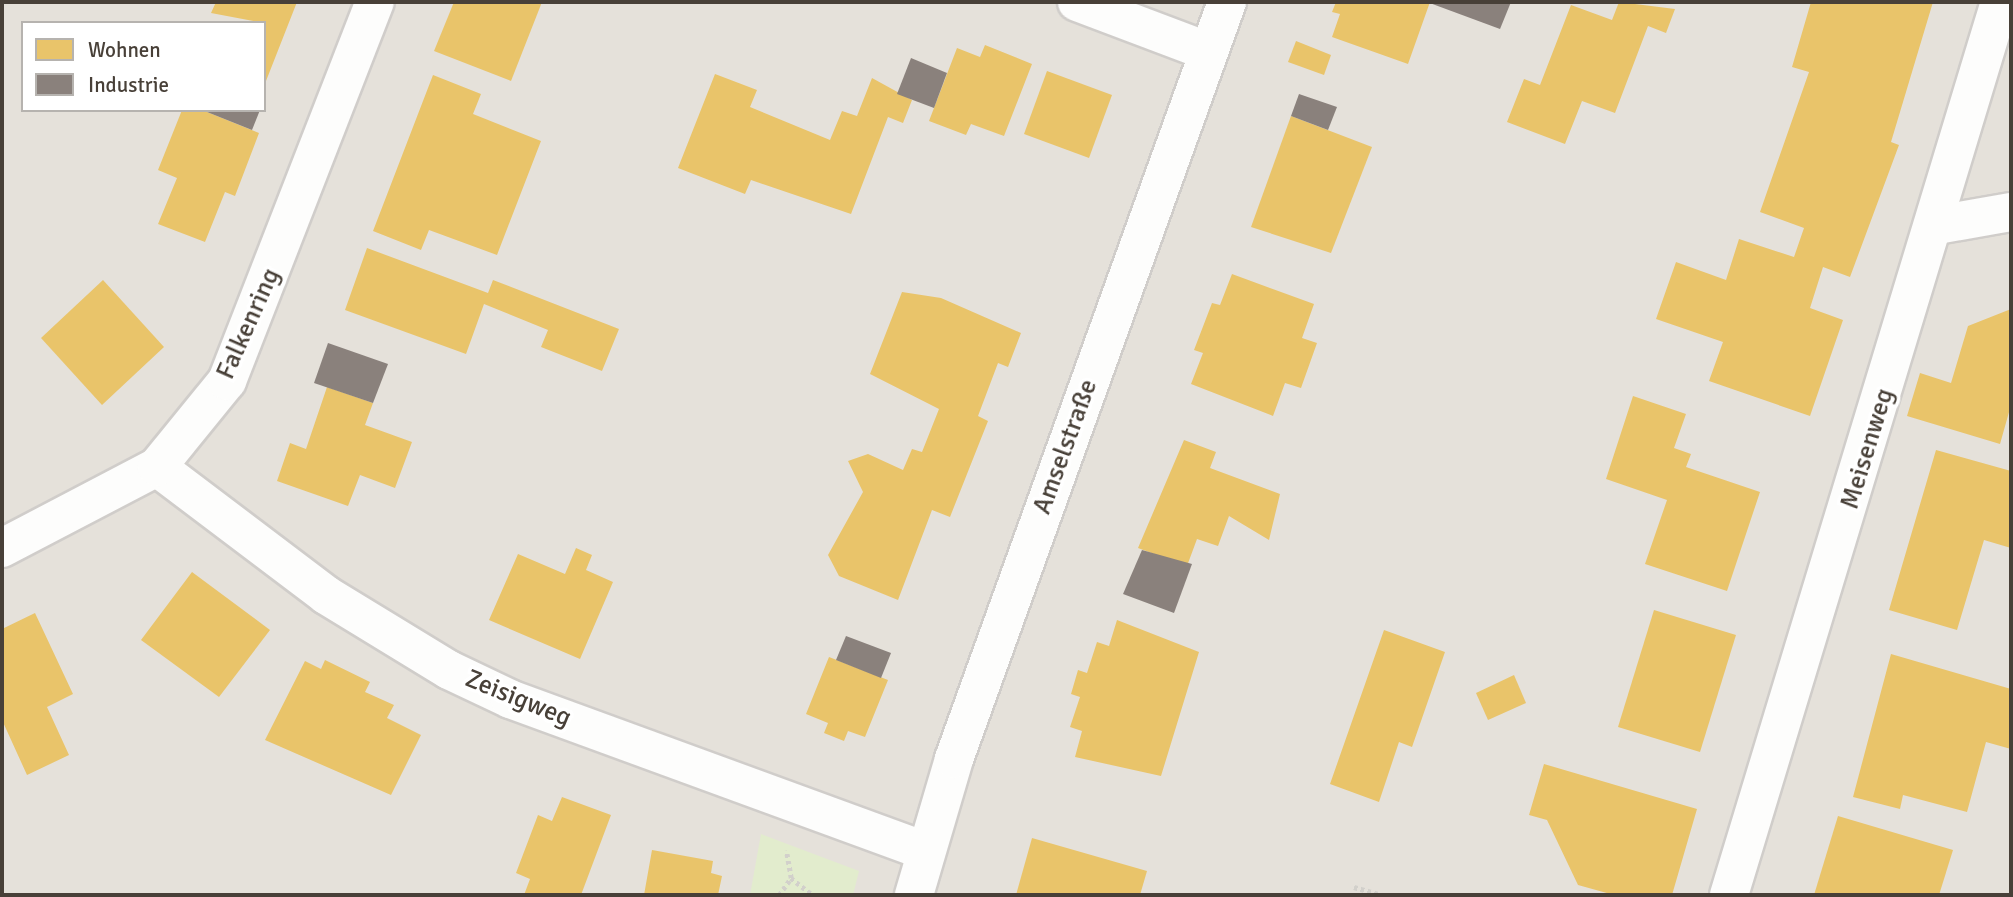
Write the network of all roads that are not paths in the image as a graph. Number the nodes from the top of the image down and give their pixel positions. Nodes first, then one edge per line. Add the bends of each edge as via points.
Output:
1 (375, 2) edge
2 (1077, 2) edge
3 (1227, 2) edge
4 (2000, 2) edge
5 (1207, 51) junction
6 (2011, 212) edge
7 (1937, 225) junction
8 (157, 467) junction
9 (2, 548) edge
10 (923, 850) junction
11 (914, 895) edge
12 (1730, 895) edge

1 - 8 street, Falkenring via 246,343 227,381
2 - 5 street
3 - 5 street, Amselstraße
4 - 7 street, Meisenweg
5 - 10 street, Amselstraße
6 - 7 street
7 - 12 street, Meisenweg
8 - 9 street, Falkenring
8 - 10 street, Zeisigweg via 326,595 449,670 510,699
10 - 11 street, Amselstraße

